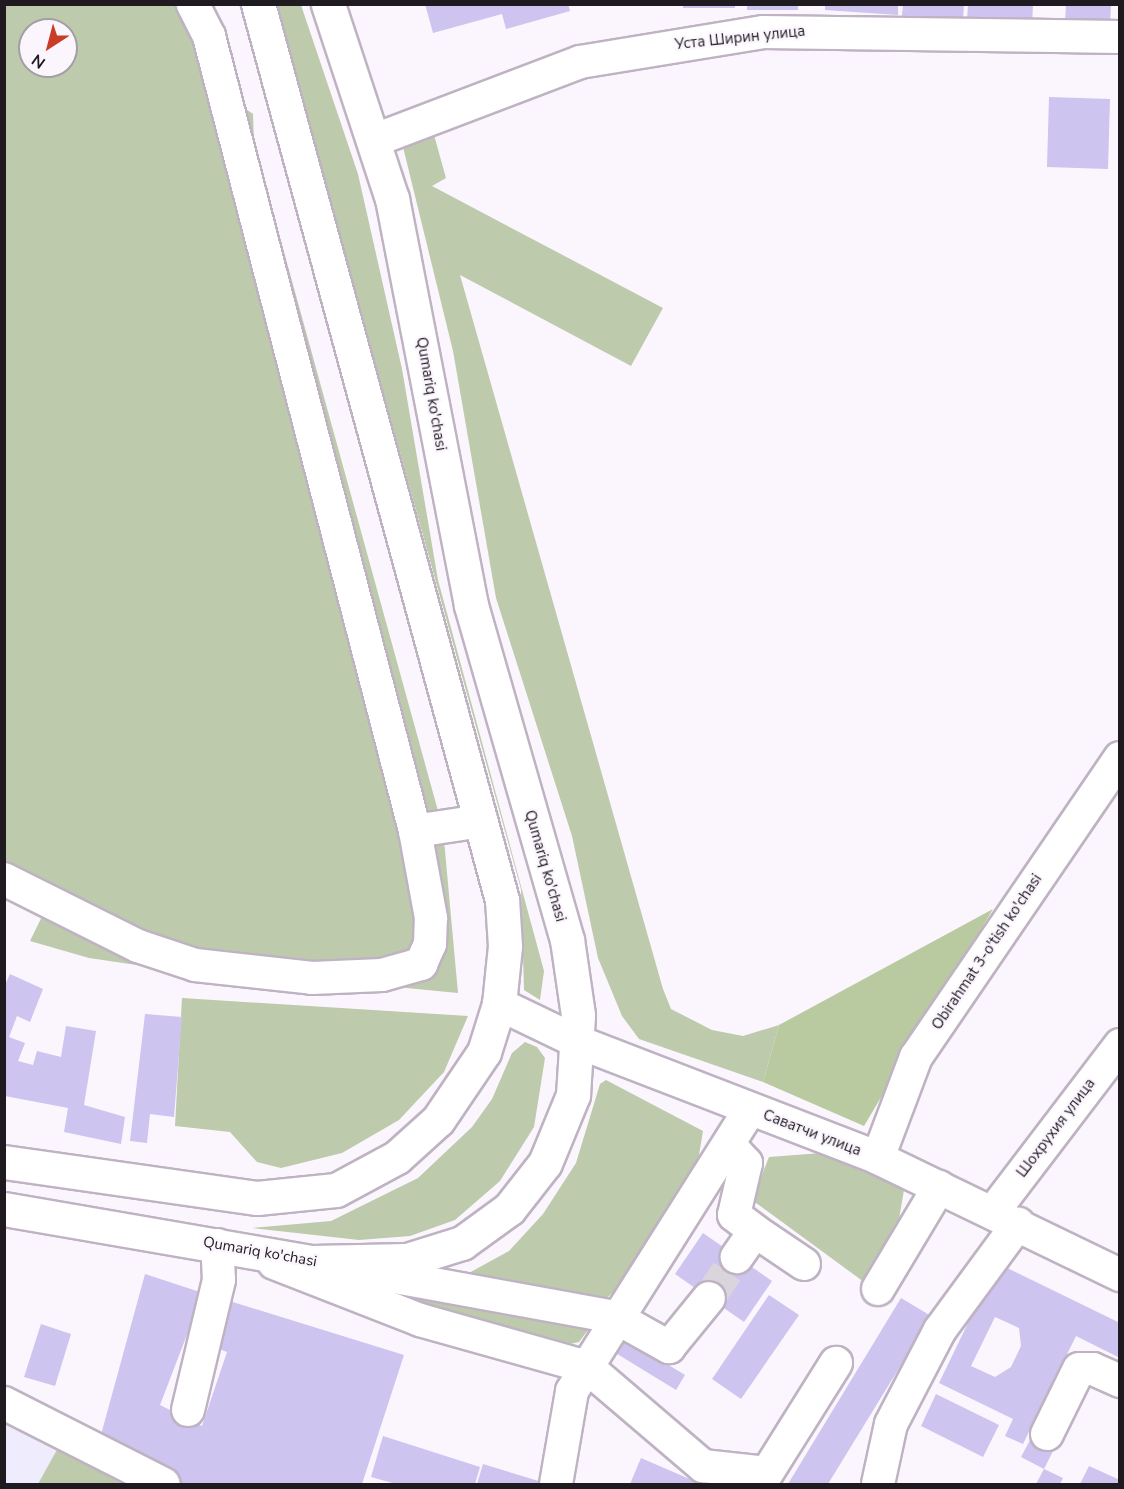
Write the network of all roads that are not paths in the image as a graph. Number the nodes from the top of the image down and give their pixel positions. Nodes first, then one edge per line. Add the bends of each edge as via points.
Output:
1 (193, 4) edge
2 (258, 4) edge
3 (328, 4) edge
4 (810, 17) edge
5 (1119, 37) edge
6 (375, 140) junction
7 (1119, 758) edge
8 (481, 821) junction
9 (415, 831) junction
10 (4, 879) edge
11 (499, 1004) junction
12 (578, 1042) junction
13 (1119, 1045) edge
14 (750, 1109) junction
15 (729, 1145) junction
16 (878, 1158) junction
17 (4, 1162) edge
18 (939, 1187) junction
19 (4, 1209) edge
20 (1005, 1218) junction
21 (756, 1231) junction
22 (226, 1247) junction
23 (737, 1257) tunnel mouth
24 (312, 1262) junction
25 (804, 1264) dead end
26 (1119, 1275) edge
27 (878, 1289) dead end
28 (709, 1298) tunnel mouth
29 (615, 1317) junction
30 (836, 1363) dead end
31 (587, 1367) junction
32 (1119, 1382) edge
33 (4, 1403) edge
34 (188, 1410) dead end
35 (1047, 1434) dead end
36 (164, 1485) edge
37 (556, 1485) edge
38 (878, 1485) edge

1 - 9 street via 209,36
2 - 8 main road
3 - 6 main road, Qumariq ko'chasi
4 - 5 street, Уста Ширин улица
4 - 6 street, Уста Ширин улица via 580,62
6 - 12 main road, Qumariq ko'chasi via 416,308 471,605 567,940
7 - 16 street, Obirahmat 3-o'tish ko'chasi via 916,1057
8 - 9 street
8 - 11 main road via 504,912
9 - 10 street via 431,918 430,944 421,964 382,975 312,978 195,965 138,946
11 - 12 street, Саватчи улица
11 - 17 main road via 484,1052 442,1115 397,1157 336,1190 257,1198
12 - 14 street, Саватчи улица
12 - 24 main road, Qumariq ko'chasi via 573,1095 554,1146 523,1196 495,1222 462,1243 426,1256 369,1264
13 - 20 street, Шохрухия улица
14 - 15 street
14 - 16 street, Саватчи улица
15 - 21 street via 746,1164 734,1215
15 - 29 street
16 - 18 street, Саватчи улица
18 - 20 street, Саватчи улица
18 - 27 street
19 - 22 main road, Qumariq ko'chasi
20 - 26 street, Саватчи улица
20 - 38 street, Шохрухия улица via 891,1424
21 - 23 street
21 - 25 street
22 - 24 main road, Qumariq ko'chasi
22 - 31 street via 420,1320
22 - 34 street
24 - 29 street
28 - 29 street via 669,1347
29 - 31 street
30 - 31 street via 767,1473 703,1466
31 - 37 street via 572,1391
32 - 35 street via 1094,1369 1079,1369
33 - 36 street

